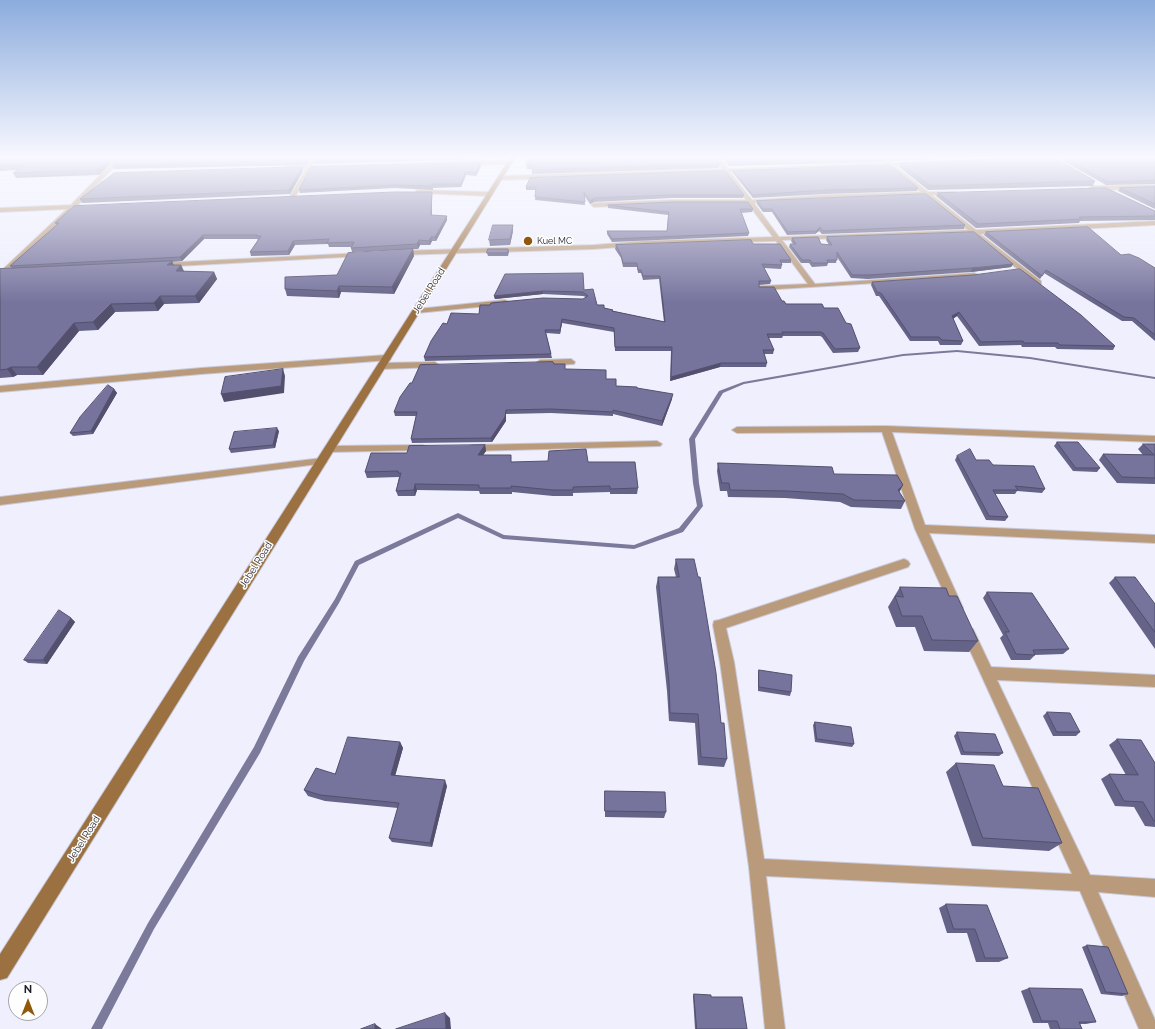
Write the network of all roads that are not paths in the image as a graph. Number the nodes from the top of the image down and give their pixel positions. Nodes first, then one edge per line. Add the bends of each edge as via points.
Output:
1 (81, 206) edge
2 (482, 206) edge
3 (753, 206) edge
4 (942, 206) edge
5 (73, 207) junction
6 (0, 210) edge
7 (1155, 223) edge
8 (974, 232) junction
9 (777, 239) junction
10 (455, 250) junction
11 (388, 253) edge
12 (366, 254) edge
13 (153, 266) edge
14 (1021, 269) junction
15 (1007, 271) edge
16 (18, 273) edge
17 (985, 273) edge
18 (1, 274) edge
19 (813, 286) junction
20 (762, 288) edge
21 (1045, 288) edge
22 (515, 301) edge
23 (417, 311) junction
24 (384, 362) junction
25 (571, 362) dead end
26 (532, 363) edge
27 (445, 365) edge
28 (0, 389) edge
29 (886, 429) junction
30 (736, 430) dead end
31 (1155, 439) edge
32 (657, 444) dead end
33 (430, 448) edge
34 (461, 448) edge
35 (330, 449) junction
36 (322, 462) junction
37 (0, 501) edge
38 (921, 529) junction
39 (1155, 539) edge
40 (904, 564) dead end
41 (987, 673) junction
42 (1155, 681) edge
43 (757, 867) junction
44 (1085, 883) junction
45 (1155, 888) edge
46 (0, 972) edge
47 (775, 1029) edge
48 (1149, 1029) edge

1 - 5 street
2 - 10 main road, Jebel Road
3 - 9 street
4 - 8 street
5 - 6 street
5 - 18 street
7 - 8 street
8 - 9 street
8 - 14 street
9 - 10 street
9 - 19 street
10 - 11 street
10 - 23 main road, Jebel Road
12 - 13 street
14 - 15 street
14 - 21 street
16 - 18 street
17 - 19 street
19 - 20 street
22 - 23 street
23 - 24 main road, Jebel Road
24 - 27 street
24 - 28 street via 193,372
24 - 35 main road, Jebel Road
25 - 26 street
29 - 30 street
29 - 31 street
29 - 38 street
32 - 34 street
33 - 35 street
35 - 36 main road, Jebel Road
36 - 37 street
36 - 46 main road, Jebel Road
38 - 39 street
38 - 41 street
40 - 43 street via 719,625 727,662
41 - 42 street
41 - 44 street
43 - 44 street
43 - 47 street
44 - 45 street
44 - 48 street

